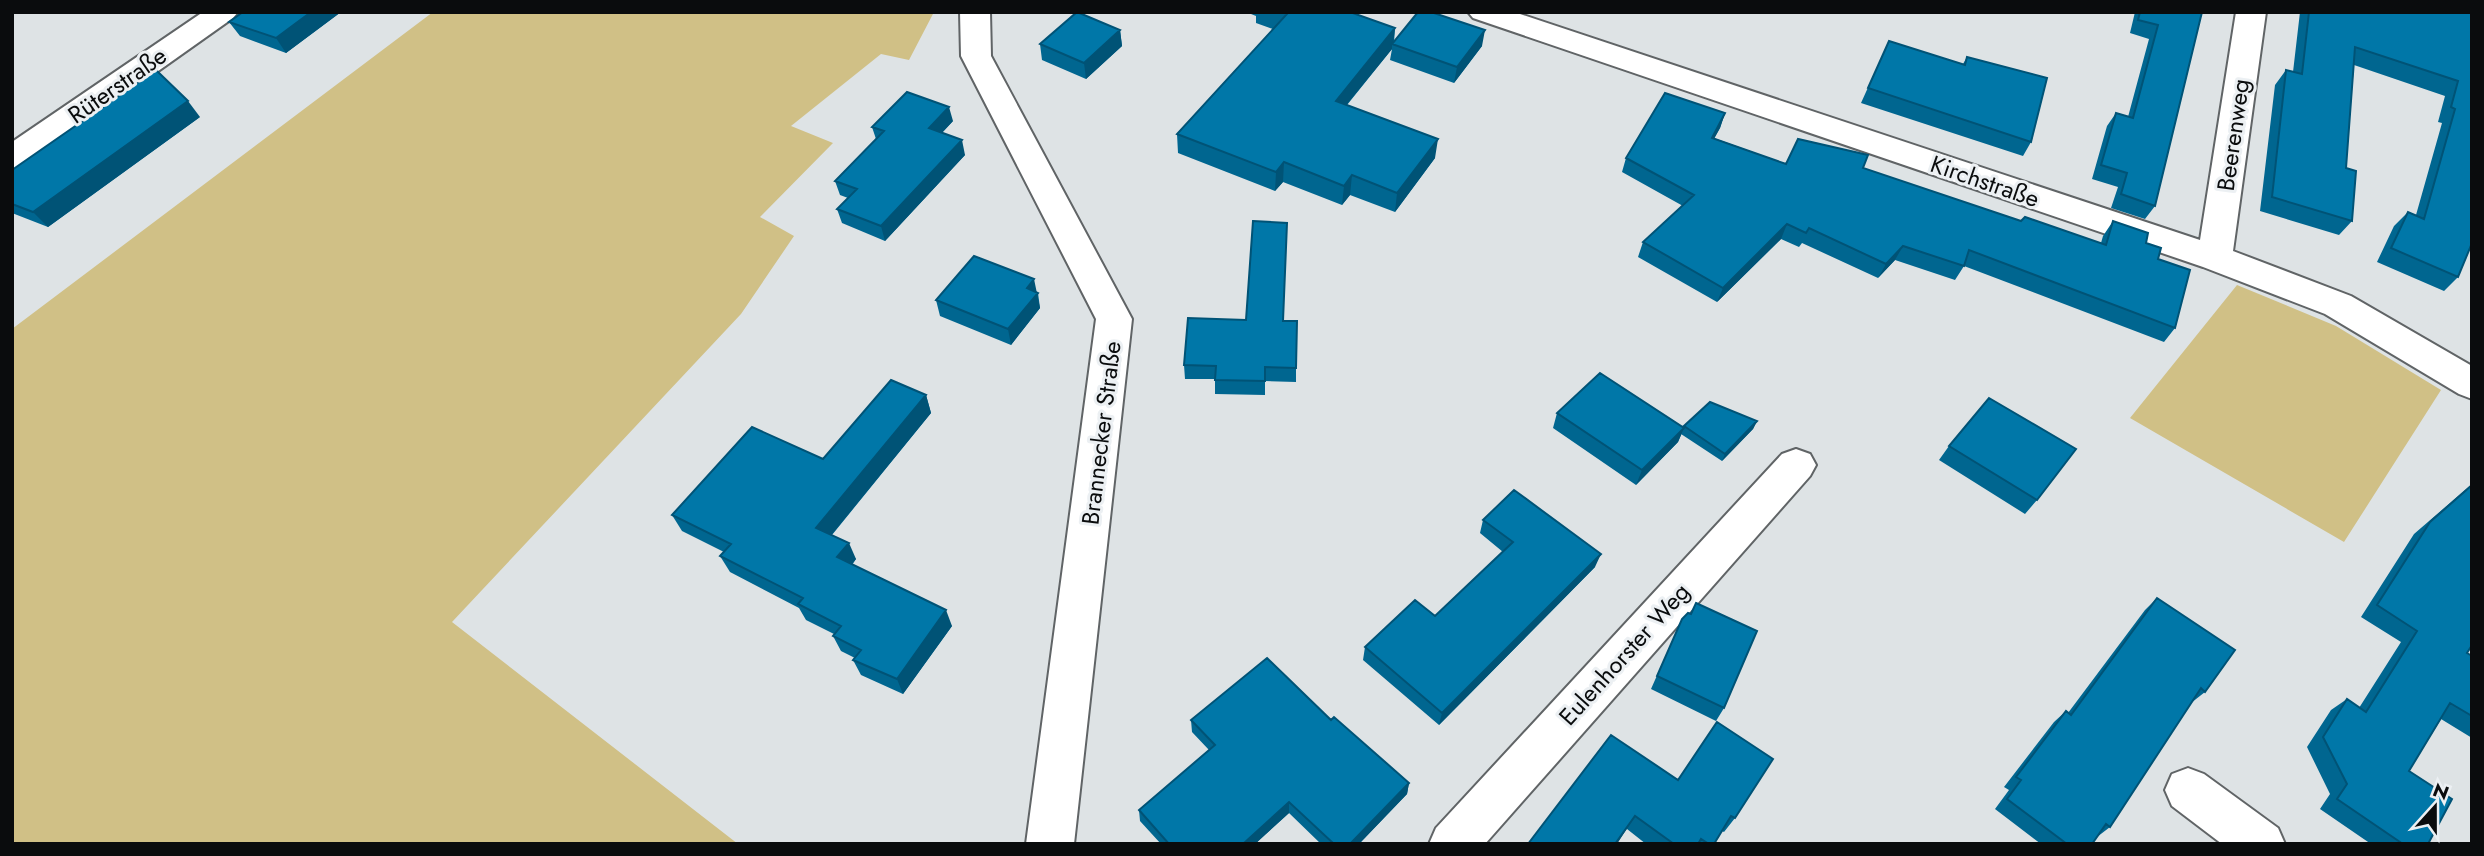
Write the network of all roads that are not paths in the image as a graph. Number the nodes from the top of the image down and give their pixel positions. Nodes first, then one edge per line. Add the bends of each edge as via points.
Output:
1 (223, 12) edge
2 (975, 12) edge
3 (1483, 12) edge
4 (2250, 12) edge
5 (12, 158) edge
6 (2215, 258) junction
7 (2472, 384) edge
8 (1796, 465) dead end
9 (2188, 790) dead end
10 (1050, 844) edge
11 (1453, 844) edge
12 (2261, 844) edge

1 - 5 street, Rüterstraße
2 - 10 street, Brannecker Straße via 976,56 1115,319
3 - 6 street, Kirchstraße
4 - 6 street, Beerenweg
6 - 7 street, Kirchstraße via 2338,305
8 - 11 street, Eulenhorster Weg
9 - 12 street

